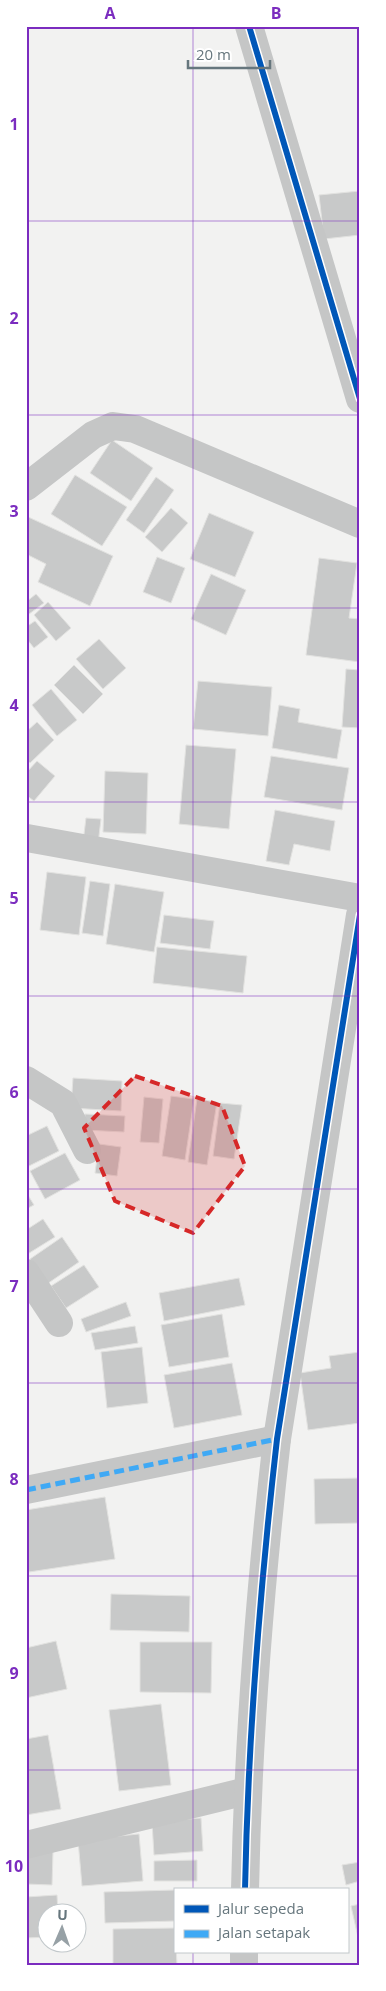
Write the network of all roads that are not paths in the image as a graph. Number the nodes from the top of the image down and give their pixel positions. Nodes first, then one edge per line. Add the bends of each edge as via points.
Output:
1 (249, 26) edge
2 (360, 399) edge
3 (26, 487) edge
4 (360, 524) edge
5 (27, 840) edge
6 (360, 898) edge
7 (360, 915) edge
8 (26, 1080) edge
9 (87, 1150) dead end
10 (26, 1273) edge
11 (59, 1323) dead end
12 (277, 1439) junction
13 (26, 1490) edge
14 (247, 1791) junction
15 (26, 1845) edge
16 (245, 1888) edge

1 - 2 street
3 - 4 street via 93,435 114,426 134,429
5 - 6 street
7 - 12 street
8 - 9 street via 63,1103
10 - 11 street
12 - 13 street
12 - 14 street
14 - 15 street
14 - 16 street

